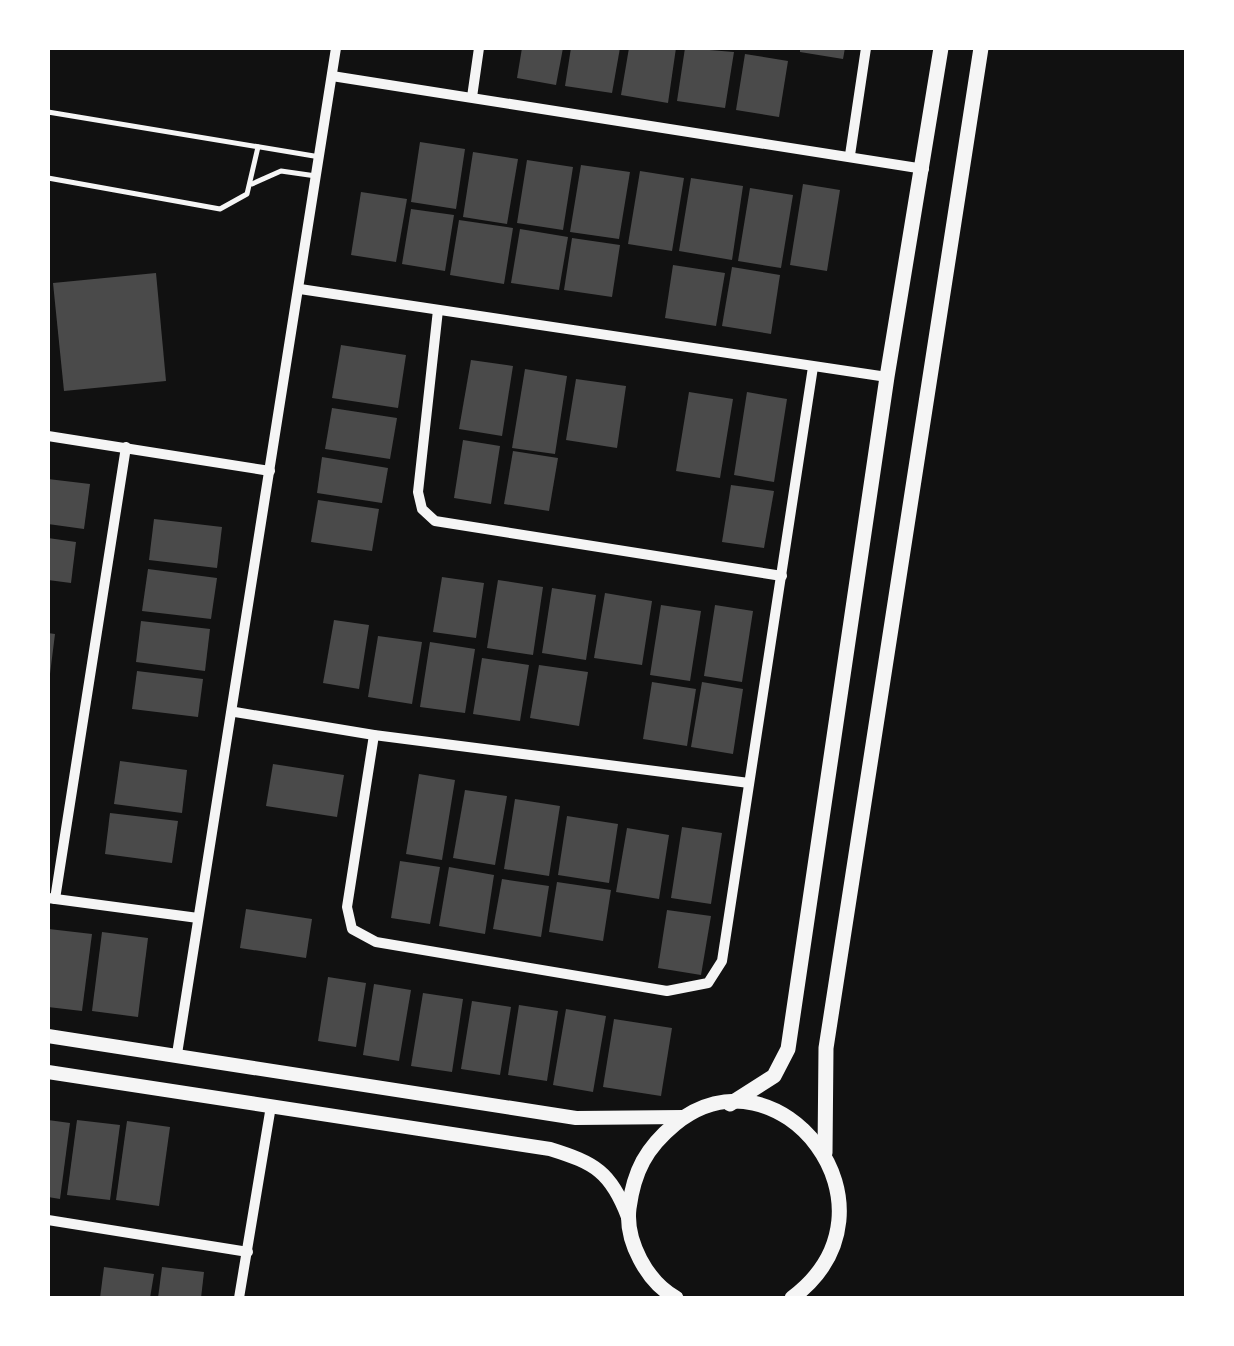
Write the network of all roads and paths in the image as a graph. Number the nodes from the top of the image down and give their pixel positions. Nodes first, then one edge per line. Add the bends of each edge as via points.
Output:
1 (336, 48) edge
2 (479, 48) edge
3 (866, 48) edge
4 (941, 48) edge
5 (982, 48) edge
6 (332, 76) junction
7 (472, 97) junction
8 (48, 112) edge
9 (258, 147) junction
10 (850, 155) junction
11 (320, 157) junction
12 (924, 168) junction
13 (317, 177) junction
14 (48, 178) edge
15 (252, 184) junction
16 (300, 289) junction
17 (438, 310) junction
18 (813, 367) junction
19 (887, 377) junction
20 (48, 436) edge
21 (126, 447) junction
22 (270, 471) junction
23 (782, 576) junction
24 (235, 712) junction
25 (374, 734) junction
26 (748, 783) junction
27 (51, 899) edge
28 (198, 918) junction
29 (48, 1036) edge
30 (178, 1054) junction
31 (48, 1072) edge
32 (730, 1104) junction
33 (271, 1106) junction
34 (684, 1117) junction
35 (825, 1153) junction
36 (628, 1217) junction
37 (48, 1220) edge
38 (248, 1252) junction
39 (648, 1274) junction
40 (239, 1298) edge
41 (656, 1298) edge
42 (676, 1298) edge
43 (792, 1298) edge

1 - 6 street
2 - 7 street
3 - 10 street
4 - 12 main road
5 - 35 main road via 826,1048
6 - 7 street
6 - 11 street
7 - 10 street
8 - 9 lane
9 - 11 lane
9 - 15 lane
10 - 12 street
11 - 13 street
12 - 19 main road
13 - 15 lane via 281,171
13 - 16 street
14 - 15 lane via 220,209
16 - 17 street
16 - 22 street
17 - 18 street
17 - 23 street via 418,492 422,509 435,521
18 - 19 street
18 - 23 street
19 - 32 main road via 788,1049 774,1076
20 - 21 street
21 - 22 street
21 - 27 street
22 - 24 street
23 - 26 street
24 - 25 street
24 - 28 street
25 - 26 street
25 - 26 street via 347,907 352,930 376,942 667,991 708,983 722,961
27 - 28 street
28 - 30 street
29 - 30 street
30 - 34 street via 576,1118
31 - 33 street
32 - 34 main road
32 - 35 main road via 784,1115
33 - 36 street via 550,1149 605,1174
33 - 38 street
34 - 36 main road via 653,1142 634,1177
35 - 43 main road via 841,1220 832,1254 812,1284
36 - 39 main road
37 - 38 street
38 - 40 street
39 - 41 main road
39 - 42 main road

